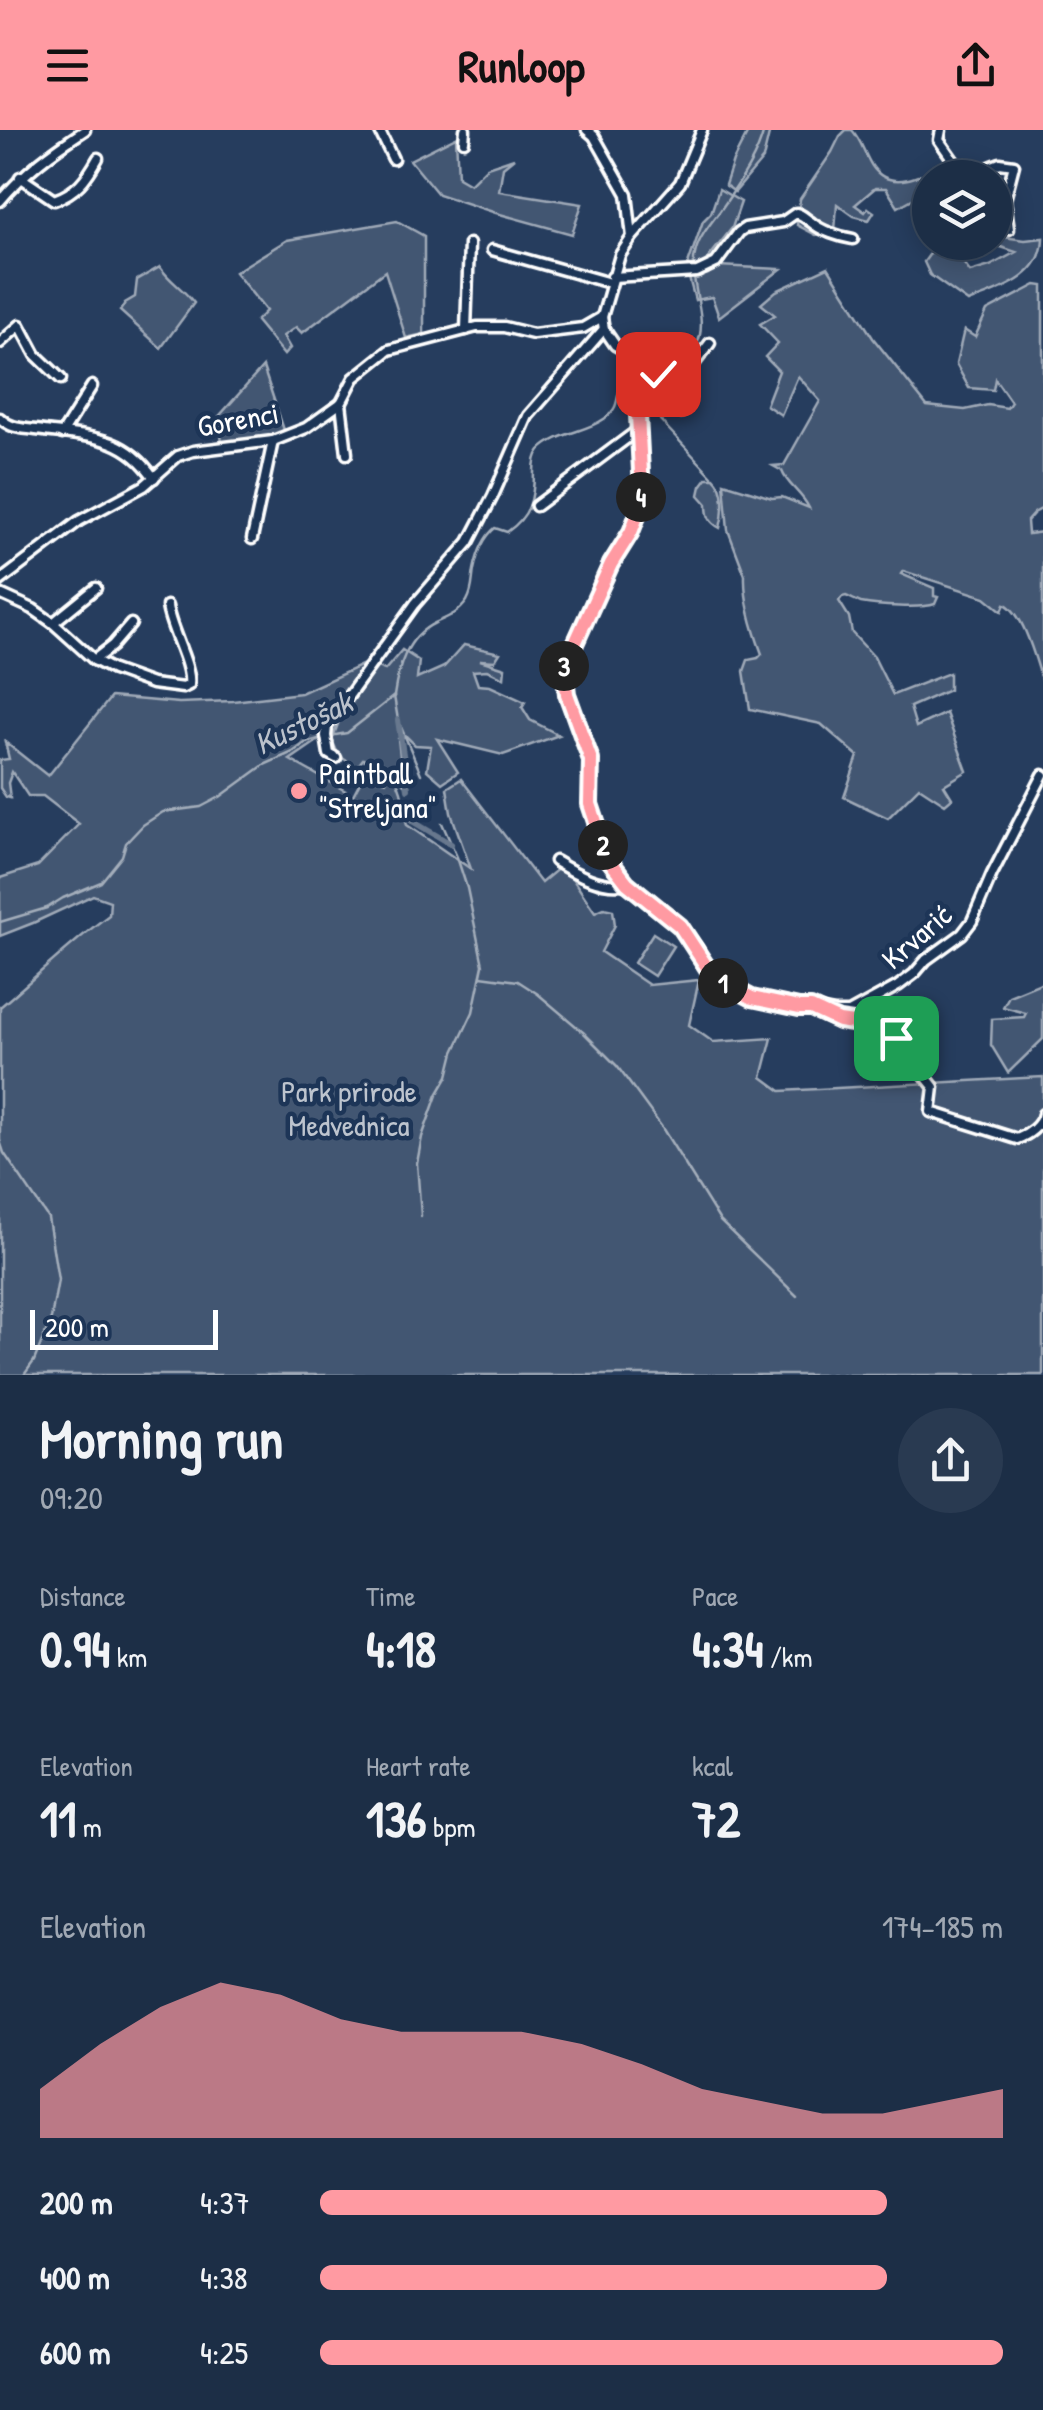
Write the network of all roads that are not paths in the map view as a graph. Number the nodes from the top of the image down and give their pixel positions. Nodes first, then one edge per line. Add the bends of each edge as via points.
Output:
1 (85, 130) edge
2 (379, 130) edge
3 (464, 130) edge
4 (587, 130) edge
5 (702, 130) edge
6 (941, 130) edge
7 (464, 141) dead end
8 (98, 158) dead end
9 (393, 159) dead end
10 (954, 160) edge
11 (20, 177) junction
12 (0, 201) edge
13 (632, 237) junction
14 (853, 239) dead end
15 (469, 244) dead end
16 (492, 250) dead end
17 (611, 280) junction
18 (602, 317) junction
19 (604, 329) junction
20 (466, 330) junction
21 (0, 343) edge
22 (710, 343) dead end
23 (658, 374) junction
24 (685, 376) junction
25 (61, 378) dead end
26 (92, 386) dead end
27 (341, 404) junction
28 (681, 412) dead end
29 (0, 418) edge
30 (638, 430) junction
31 (62, 434) junction
32 (273, 441) junction
33 (346, 454) dead end
34 (154, 478) junction
35 (536, 506) dead end
36 (252, 538) dead end
37 (0, 581) edge
38 (96, 588) dead end
39 (0, 594) edge
40 (167, 606) dead end
41 (53, 623) junction
42 (131, 624) dead end
43 (94, 660) junction
44 (336, 758) dead end
45 (1043, 775) edge
46 (555, 861) dead end
47 (627, 883) junction
48 (820, 1011) junction
49 (1043, 1114) edge

1 - 11 street
2 - 9 street
3 - 7 street
4 - 13 street via 627,194
5 - 13 street via 680,182
6 - 10 street
8 - 11 street via 82,184 54,200
11 - 12 street
13 - 17 street
14 - 17 street via 796,213 739,232 716,263 693,272
15 - 20 street
16 - 17 street
17 - 18 street
18 - 19 street
18 - 20 street, Gorenci via 583,328 533,334 498,326
19 - 23 street via 615,346
19 - 44 street via 528,416 469,542 327,726 328,754
20 - 27 street, Gorenci via 389,350 354,378
21 - 25 street via 20,325 36,356
22 - 24 street
23 - 24 street
23 - 30 street, Krvarić via 638,415
24 - 28 street
26 - 31 street
27 - 32 street, Gorenci
27 - 33 street
29 - 31 street via 10,426
30 - 35 street
30 - 47 street, Krvarić via 638,514 564,668 591,760 590,804 610,861
31 - 34 street via 118,444
32 - 34 street, Gorenci via 188,452
32 - 36 street
34 - 37 street, Gorenci via 79,520
38 - 41 street
39 - 41 street
40 - 43 street via 189,673 186,687 147,683
41 - 43 street
42 - 43 street
45 - 48 street, Krvarić via 962,934 898,986 849,1013
46 - 47 street via 596,881
47 - 48 street, Krvarić via 680,926 714,978 752,998
48 - 49 street via 892,1034 934,1087 932,1112 1017,1139

